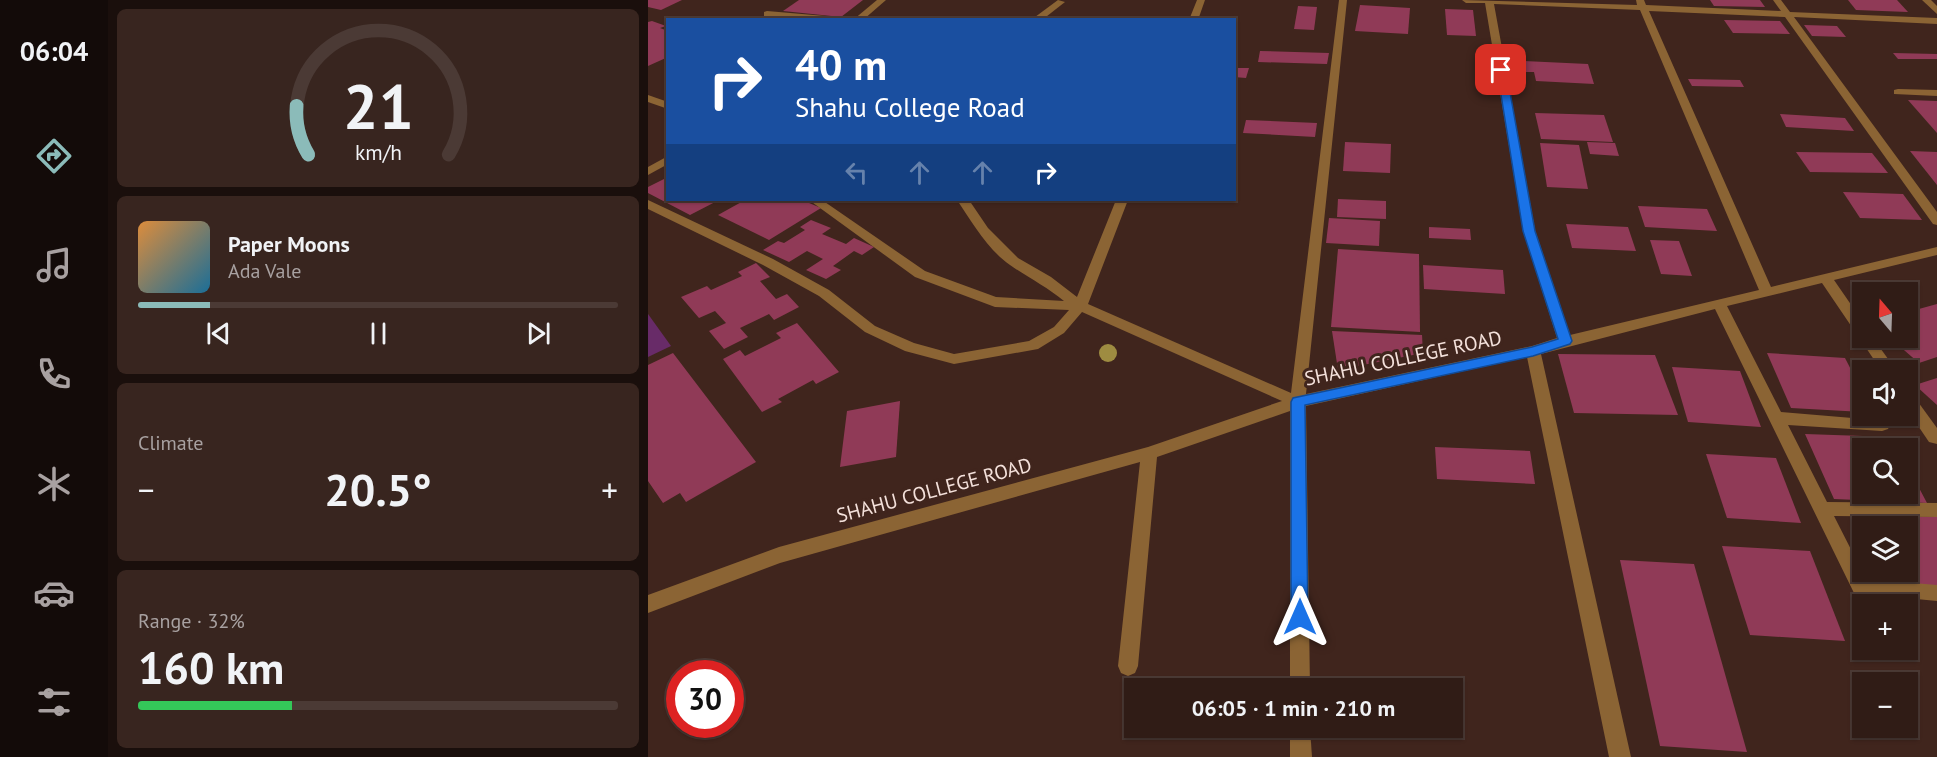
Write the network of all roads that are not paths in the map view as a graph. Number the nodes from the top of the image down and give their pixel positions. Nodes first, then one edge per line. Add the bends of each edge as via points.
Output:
1 (882, 0) edge
2 (1201, 0) edge
3 (1343, 0) edge
4 (1466, 0) edge
5 (1777, 0) edge
6 (1926, 0) edge
7 (1489, 1) edge
8 (1061, 2) dead end
9 (1641, 4) edge
10 (1937, 11) edge
11 (767, 14) dead end
12 (1788, 14) junction
13 (814, 18) edge
14 (860, 18) edge
15 (1038, 18) edge
16 (1194, 18) edge
17 (1937, 21) edge
18 (1898, 92) dead end
19 (1937, 93) edge
20 (648, 98) edge
21 (666, 105) edge
22 (666, 160) edge
23 (648, 172) edge
24 (816, 201) edge
25 (964, 201) edge
26 (1122, 201) edge
27 (648, 204) edge
28 (1937, 221) edge
29 (1937, 251) edge
30 (1826, 279) junction
31 (1767, 293) junction
32 (1719, 304) junction
33 (1080, 306) junction
34 (1852, 317) edge
35 (1565, 341) junction
36 (1533, 351) junction
37 (1298, 402) junction
38 (1918, 413) edge
39 (1776, 418) junction
40 (1852, 423) edge
41 (1935, 438) dead end
42 (1149, 453) junction
43 (1822, 509) junction
44 (1937, 510) edge
45 (1937, 593) edge
46 (648, 604) edge
47 (1128, 666) dead end
48 (1300, 678) edge
49 (1300, 738) edge
50 (1301, 757) edge
51 (1620, 757) edge

1 - 14 street
2 - 16 street
3 - 37 street
4 - 7 street
5 - 12 street
6 - 10 street
7 - 9 street
7 - 35 street via 1529,231
8 - 15 street
9 - 12 street
9 - 31 street
11 - 13 street
12 - 17 street
12 - 28 street
18 - 19 street
20 - 21 street
22 - 23 street
24 - 33 street via 920,274 995,302
25 - 33 street via 984,231 1013,261
26 - 33 street
27 - 33 street via 824,293 870,329 910,347 954,359 1033,345 1059,330
29 - 30 street, SHAHU COLLEGE ROAD
30 - 31 street, SHAHU COLLEGE ROAD
30 - 34 street
31 - 32 street, SHAHU COLLEGE ROAD
32 - 35 street, SHAHU COLLEGE ROAD
32 - 39 street
33 - 37 street
35 - 36 street, SHAHU COLLEGE ROAD
36 - 37 street, SHAHU COLLEGE ROAD
36 - 51 street
37 - 42 street, SHAHU COLLEGE ROAD
37 - 48 street
38 - 41 street
39 - 40 street
39 - 43 street
42 - 46 street, SHAHU COLLEGE ROAD via 779,555
42 - 47 street
43 - 44 street
43 - 45 street via 1861,587
49 - 50 street

